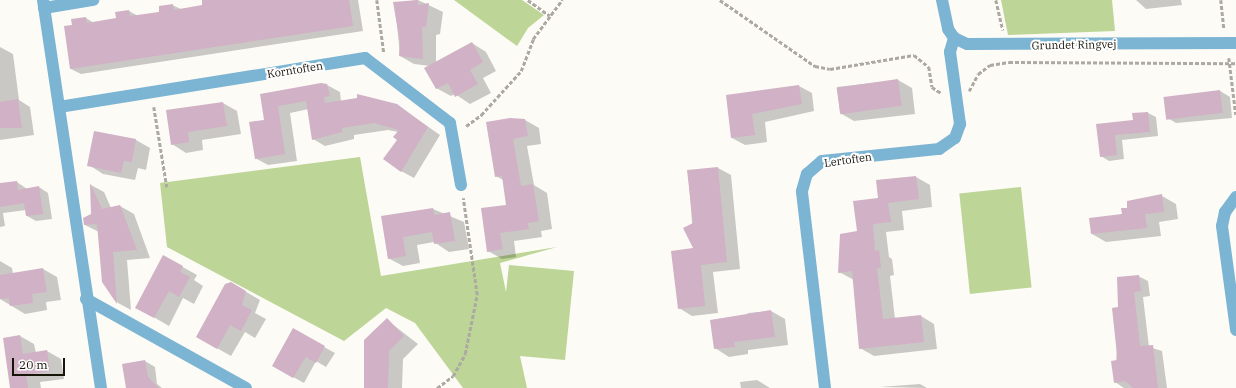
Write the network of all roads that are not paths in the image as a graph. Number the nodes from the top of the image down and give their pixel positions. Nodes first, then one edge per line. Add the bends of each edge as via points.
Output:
1 (93, 0) edge
2 (942, 0) edge
3 (44, 4) edge
4 (954, 38) junction
5 (1236, 43) edge
6 (59, 107) junction
7 (461, 185) road end
8 (1236, 197) edge
9 (86, 298) junction
10 (1236, 330) edge
11 (101, 388) edge
12 (246, 388) edge
13 (825, 388) edge

1 - 3 street
2 - 4 street via 947,24
3 - 6 street
4 - 5 street, Grundet Ringvej via 984,46
4 - 13 street, Lertoften via 950,52 960,124 955,138 939,149 822,161 807,174 802,191
6 - 7 street, Korntoften via 365,58 450,122
6 - 9 street
8 - 10 street via 1225,212 1222,226
9 - 11 street
9 - 12 street

